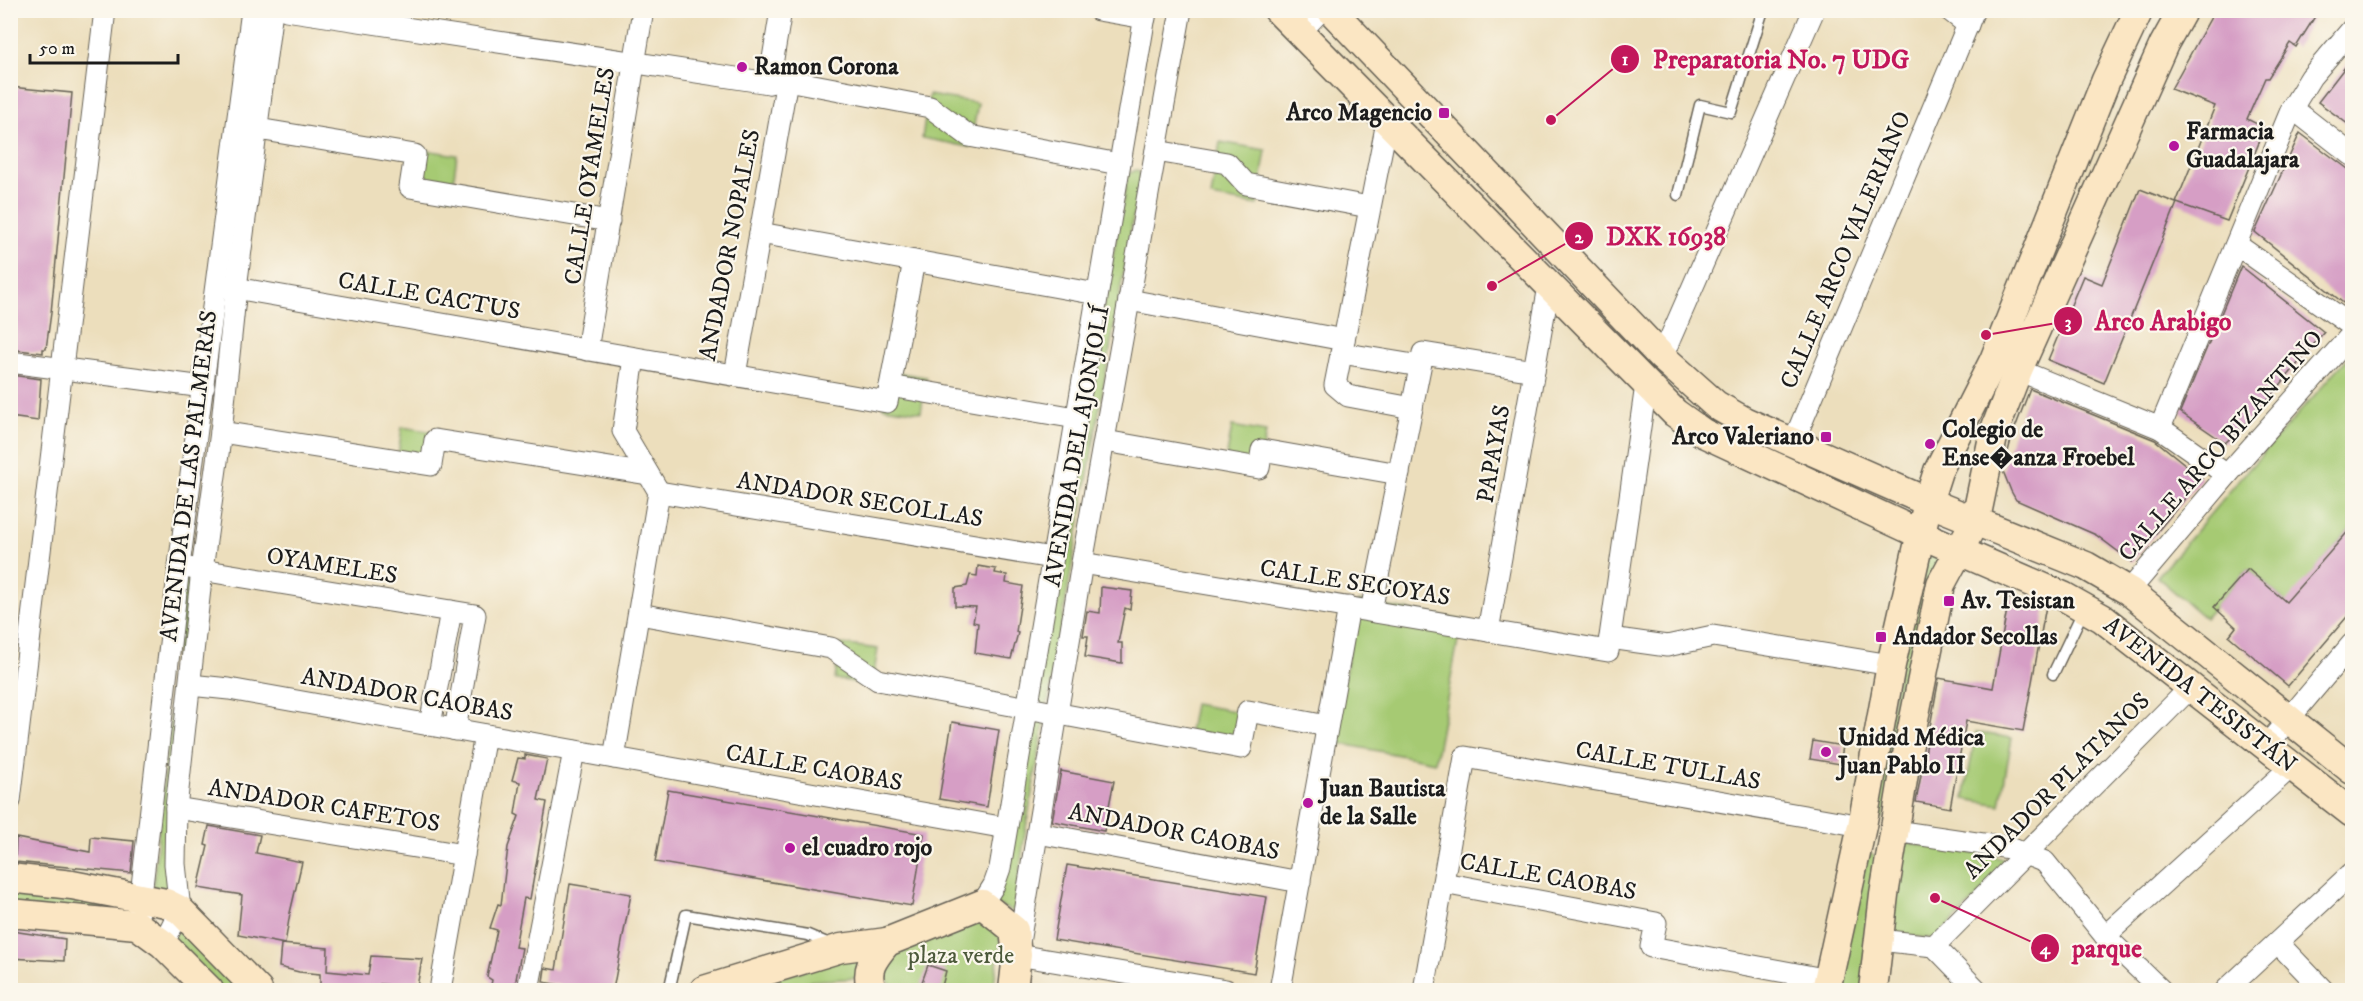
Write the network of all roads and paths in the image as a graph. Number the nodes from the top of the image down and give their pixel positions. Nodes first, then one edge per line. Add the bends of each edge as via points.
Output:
1 (105, 10) edge
2 (252, 10) edge
3 (272, 10) edge
4 (286, 10) edge
5 (643, 10) edge
6 (781, 10) edge
7 (1098, 10) edge
8 (1181, 10) edge
9 (1321, 10) edge
10 (1331, 10) edge
11 (1763, 10) edge
12 (1814, 10) edge
13 (1949, 10) edge
14 (2139, 10) edge
15 (2183, 10) edge
16 (1145, 14) edge
17 (1971, 18) edge
18 (1286, 19) edge
19 (2352, 29) edge
20 (635, 64) junction
21 (778, 81) junction
22 (2292, 108) junction
23 (1387, 122) junction
24 (258, 129) junction
25 (1156, 150) junction
26 (2352, 155) edge
27 (1118, 172) junction
28 (1149, 186) junction
29 (1678, 195) dead end
30 (1369, 207) junction
31 (609, 220) junction
32 (760, 233) junction
33 (2237, 245) junction
34 (914, 261) junction
35 (215, 284) junction
36 (1549, 286) junction
37 (236, 288) junction
38 (1097, 294) junction
39 (1129, 300) junction
40 (2352, 326) edge
41 (2352, 334) edge
42 (1343, 346) junction
43 (1654, 347) junction
44 (587, 350) junction
45 (634, 358) junction
46 (1422, 359) junction
47 (1624, 361) junction
48 (10, 362) edge
49 (61, 369) junction
50 (2018, 369) junction
51 (1534, 372) junction
52 (735, 375) junction
53 (1646, 385) junction
54 (890, 386) junction
55 (204, 387) junction
56 (1412, 408) junction
57 (1076, 418) junction
58 (2160, 428) junction
59 (221, 432) junction
60 (1105, 441) junction
61 (1793, 442) junction
62 (648, 474) junction
63 (1399, 474) junction
64 (2227, 475) junction
65 (659, 492) junction
66 (1928, 502) junction
67 (1976, 519) junction
68 (1920, 534) junction
69 (1958, 550) junction
70 (1052, 558) junction
71 (1082, 563) junction
72 (179, 566) junction
73 (202, 570) junction
74 (2129, 591) junction
75 (1349, 608) junction
76 (2084, 609) junction
77 (451, 611) junction
78 (1371, 611) junction
79 (639, 614) junction
80 (1488, 631) junction
81 (1610, 638) junction
82 (2352, 644) edge
83 (1891, 665) junction
84 (2053, 674) dead end
85 (190, 685) junction
86 (2190, 688) junction
87 (1027, 709) junction
88 (1057, 715) junction
89 (2288, 718) junction
90 (430, 725) junction
91 (1328, 726) junction
92 (455, 730) junction
93 (485, 735) junction
94 (2266, 746) junction
95 (574, 751) junction
96 (614, 758) junction
97 (2292, 766) junction
98 (2352, 770) edge
99 (10, 801) edge
100 (176, 808) junction
101 (2352, 813) edge
102 (1862, 825) junction
103 (1006, 828) junction
104 (1895, 831) junction
105 (1038, 833) junction
106 (2026, 853) junction
107 (464, 855) junction
108 (2352, 873) edge
109 (10, 878) edge
110 (1300, 882) junction
111 (1443, 884) junction
112 (142, 897) junction
113 (982, 904) junction
114 (180, 910) junction
115 (10, 913) edge
116 (137, 925) junction
117 (2105, 936) junction
118 (1879, 940) junction
119 (887, 942) junction
120 (2278, 943) junction
121 (163, 944) junction
122 (1934, 946) junction
123 (841, 948) junction
124 (1017, 955) junction
125 (1828, 985) edge
126 (202, 988) edge
127 (258, 990) edge
128 (440, 990) edge
129 (528, 990) edge
130 (672, 990) edge
131 (704, 990) edge
132 (872, 990) edge
133 (1013, 990) edge
134 (1227, 990) edge
135 (1280, 990) edge
136 (1424, 990) edge
137 (1874, 990) edge
138 (1977, 990) edge
139 (2161, 990) edge
140 (2226, 990) edge
141 (2323, 990) edge

1 - 49 street
2 - 35 street, AVENIDA DE LAS PALMERAS
3 - 24 street, AVENIDA DE LAS PALMERAS
4 - 20 street
5 - 20 street, CALLE OYAMELES
6 - 21 street, ANDADOR NOPALES
7 - 16 street
8 - 25 street, AVENIDA DEL AJONJOLÍ
9 - 18 street via 1308,24
10 - 43 street, AVENIDA TESISTÁN
11 - 29 lane via 1731,112 1700,105
12 - 43 street
13 - 17 street
14 - 66 street via 2106,80 1994,360 1938,471
15 - 50 street via 2164,44
16 - 27 street, AVENIDA DEL AJONJOLÍ
17 - 61 street, CALLE ARCO VALERIANO
18 - 23 street, AVENIDA TESISTÁN
19 - 22 street via 2311,77
20 - 21 street
20 - 31 street, CALLE OYAMELES
21 - 27 street via 930,107 969,136
21 - 32 street, ANDADOR NOPALES
22 - 26 street
22 - 33 street
23 - 30 street
23 - 36 street, AVENIDA TESISTÁN
24 - 31 street via 415,155 410,187
24 - 37 street, AVENIDA DE LAS PALMERAS
25 - 28 street, AVENIDA DEL AJONJOLÍ
25 - 30 street via 1227,163 1245,184
27 - 28 street
27 - 38 street, AVENIDA DEL AJONJOLÍ
28 - 39 street, AVENIDA DEL AJONJOLÍ
30 - 42 street
31 - 44 street, CALLE OYAMELES
32 - 34 street
32 - 52 street, ANDADOR NOPALES
33 - 40 street
33 - 58 street
34 - 38 street
34 - 54 street
35 - 37 street, CALLE CACTUS
35 - 55 street, AVENIDA DE LAS PALMERAS
36 - 47 street, AVENIDA TESISTÁN
36 - 51 street, PAPAYAS
37 - 44 street, CALLE CACTUS
37 - 59 street, AVENIDA DE LAS PALMERAS
38 - 57 street, AVENIDA DEL AJONJOLÍ
39 - 42 street
39 - 60 street, AVENIDA DEL AJONJOLÍ
41 - 64 street, CALLE ARCO BIZANTINO
42 - 46 street
42 - 56 street via 1335,385 1348,396
43 - 47 street
43 - 61 street, AVENIDA TESISTÁN via 1716,405
44 - 45 street, CALLE CACTUS
45 - 52 street, ANDADOR NOPALES
45 - 62 street via 623,431
46 - 51 street
46 - 56 street
47 - 53 street, AVENIDA TESISTÁN
48 - 49 street
49 - 55 street
49 - 99 street
50 - 58 street
50 - 67 street via 1994,432
51 - 80 street, PAPAYAS
52 - 54 street via 887,402
53 - 68 street, AVENIDA TESISTÁN via 1703,433
53 - 81 street
54 - 57 street
55 - 72 street, AVENIDA DE LAS PALMERAS
56 - 63 street
57 - 70 street, AVENIDA DEL AJONJOLÍ
58 - 64 street
59 - 62 street via 431,465 435,440
59 - 73 street, AVENIDA DE LAS PALMERAS
60 - 63 street via 1259,468 1262,450
60 - 71 street, AVENIDA DEL AJONJOLÍ
61 - 66 street, AVENIDA TESISTÁN
62 - 65 street
63 - 78 street
64 - 74 street, CALLE ARCO BIZANTINO
65 - 70 street, ANDADOR SECOLLAS
65 - 79 street
66 - 67 street, AVENIDA TESISTÁN
66 - 68 street
67 - 69 street
67 - 74 street, AVENIDA TESISTÁN via 2086,566
68 - 69 street, AVENIDA TESISTÁN
68 - 83 street
69 - 76 street, AVENIDA TESISTÁN
69 - 104 street via 1941,584
70 - 87 street, AVENIDA DEL AJONJOLÍ
71 - 75 street, CALLE SECOYAS
71 - 88 street, AVENIDA DEL AJONJOLÍ
72 - 73 street, OYAMELES
72 - 112 street, AVENIDA DE LAS PALMERAS
73 - 77 street, OYAMELES
73 - 85 street, AVENIDA DE LAS PALMERAS
74 - 89 street, AVENIDA TESISTÁN
75 - 78 street, CALLE SECOYAS
75 - 91 street
76 - 84 lane
76 - 86 street, AVENIDA TESISTÁN via 2102,618
77 - 90 street
77 - 92 street, OYAMELES via 475,615
78 - 80 street, CALLE SECOYAS
79 - 87 street via 831,648 878,680
79 - 96 street
80 - 81 street, CALLE SECOYAS via 1608,651
81 - 83 street via 1667,646 1713,636
82 - 89 street
83 - 102 street
85 - 90 street, ANDADOR CAOBAS
85 - 100 street, AVENIDA DE LAS PALMERAS
86 - 94 street, AVENIDA TESISTÁN
86 - 106 street, ANDADOR PLATANOS
87 - 88 street
87 - 103 street, AVENIDA DEL AJONJOLÍ
88 - 91 street via 1241,748 1248,711
88 - 105 street, AVENIDA DEL AJONJOLÍ
89 - 94 street
89 - 98 street, AVENIDA TESISTÁN
90 - 92 street, ANDADOR CAOBAS
91 - 110 street
92 - 93 street, ANDADOR CAOBAS
93 - 95 street, ANDADOR CAOBAS
93 - 107 street
94 - 97 street, AVENIDA TESISTÁN
95 - 96 street, ANDADOR CAOBAS
95 - 129 street
96 - 103 street, CALLE CAOBAS
97 - 101 street, AVENIDA TESISTÁN
97 - 117 street
100 - 107 street, ANDADOR CAFETOS
100 - 114 street, AVENIDA DE LAS PALMERAS via 175,864
102 - 111 street, CALLE TULLAS via 1465,757
102 - 125 street
103 - 113 street, AVENIDA DEL AJONJOLÍ via 1000,868
104 - 106 street
104 - 118 street
105 - 110 street, ANDADOR CAOBAS
105 - 124 street, AVENIDA DEL AJONJOLÍ
106 - 117 street via 2045,862
106 - 122 street, ANDADOR PLATANOS
107 - 128 street
108 - 120 street
109 - 112 street
110 - 135 street
111 - 125 street, CALLE CAOBAS via 1656,923 1651,947
111 - 136 street
112 - 114 street
112 - 116 street, AVENIDA DE LAS PALMERAS
113 - 119 street
113 - 124 street via 1014,930
114 - 121 street
114 - 127 street
115 - 116 street
116 - 121 street
117 - 139 street
118 - 122 street
118 - 137 street
119 - 123 street
119 - 132 street via 871,963
120 - 140 street
120 - 141 street
121 - 126 street
122 - 138 street
123 - 130 lane via 808,934 686,915
123 - 131 street
124 - 133 street
124 - 134 street

